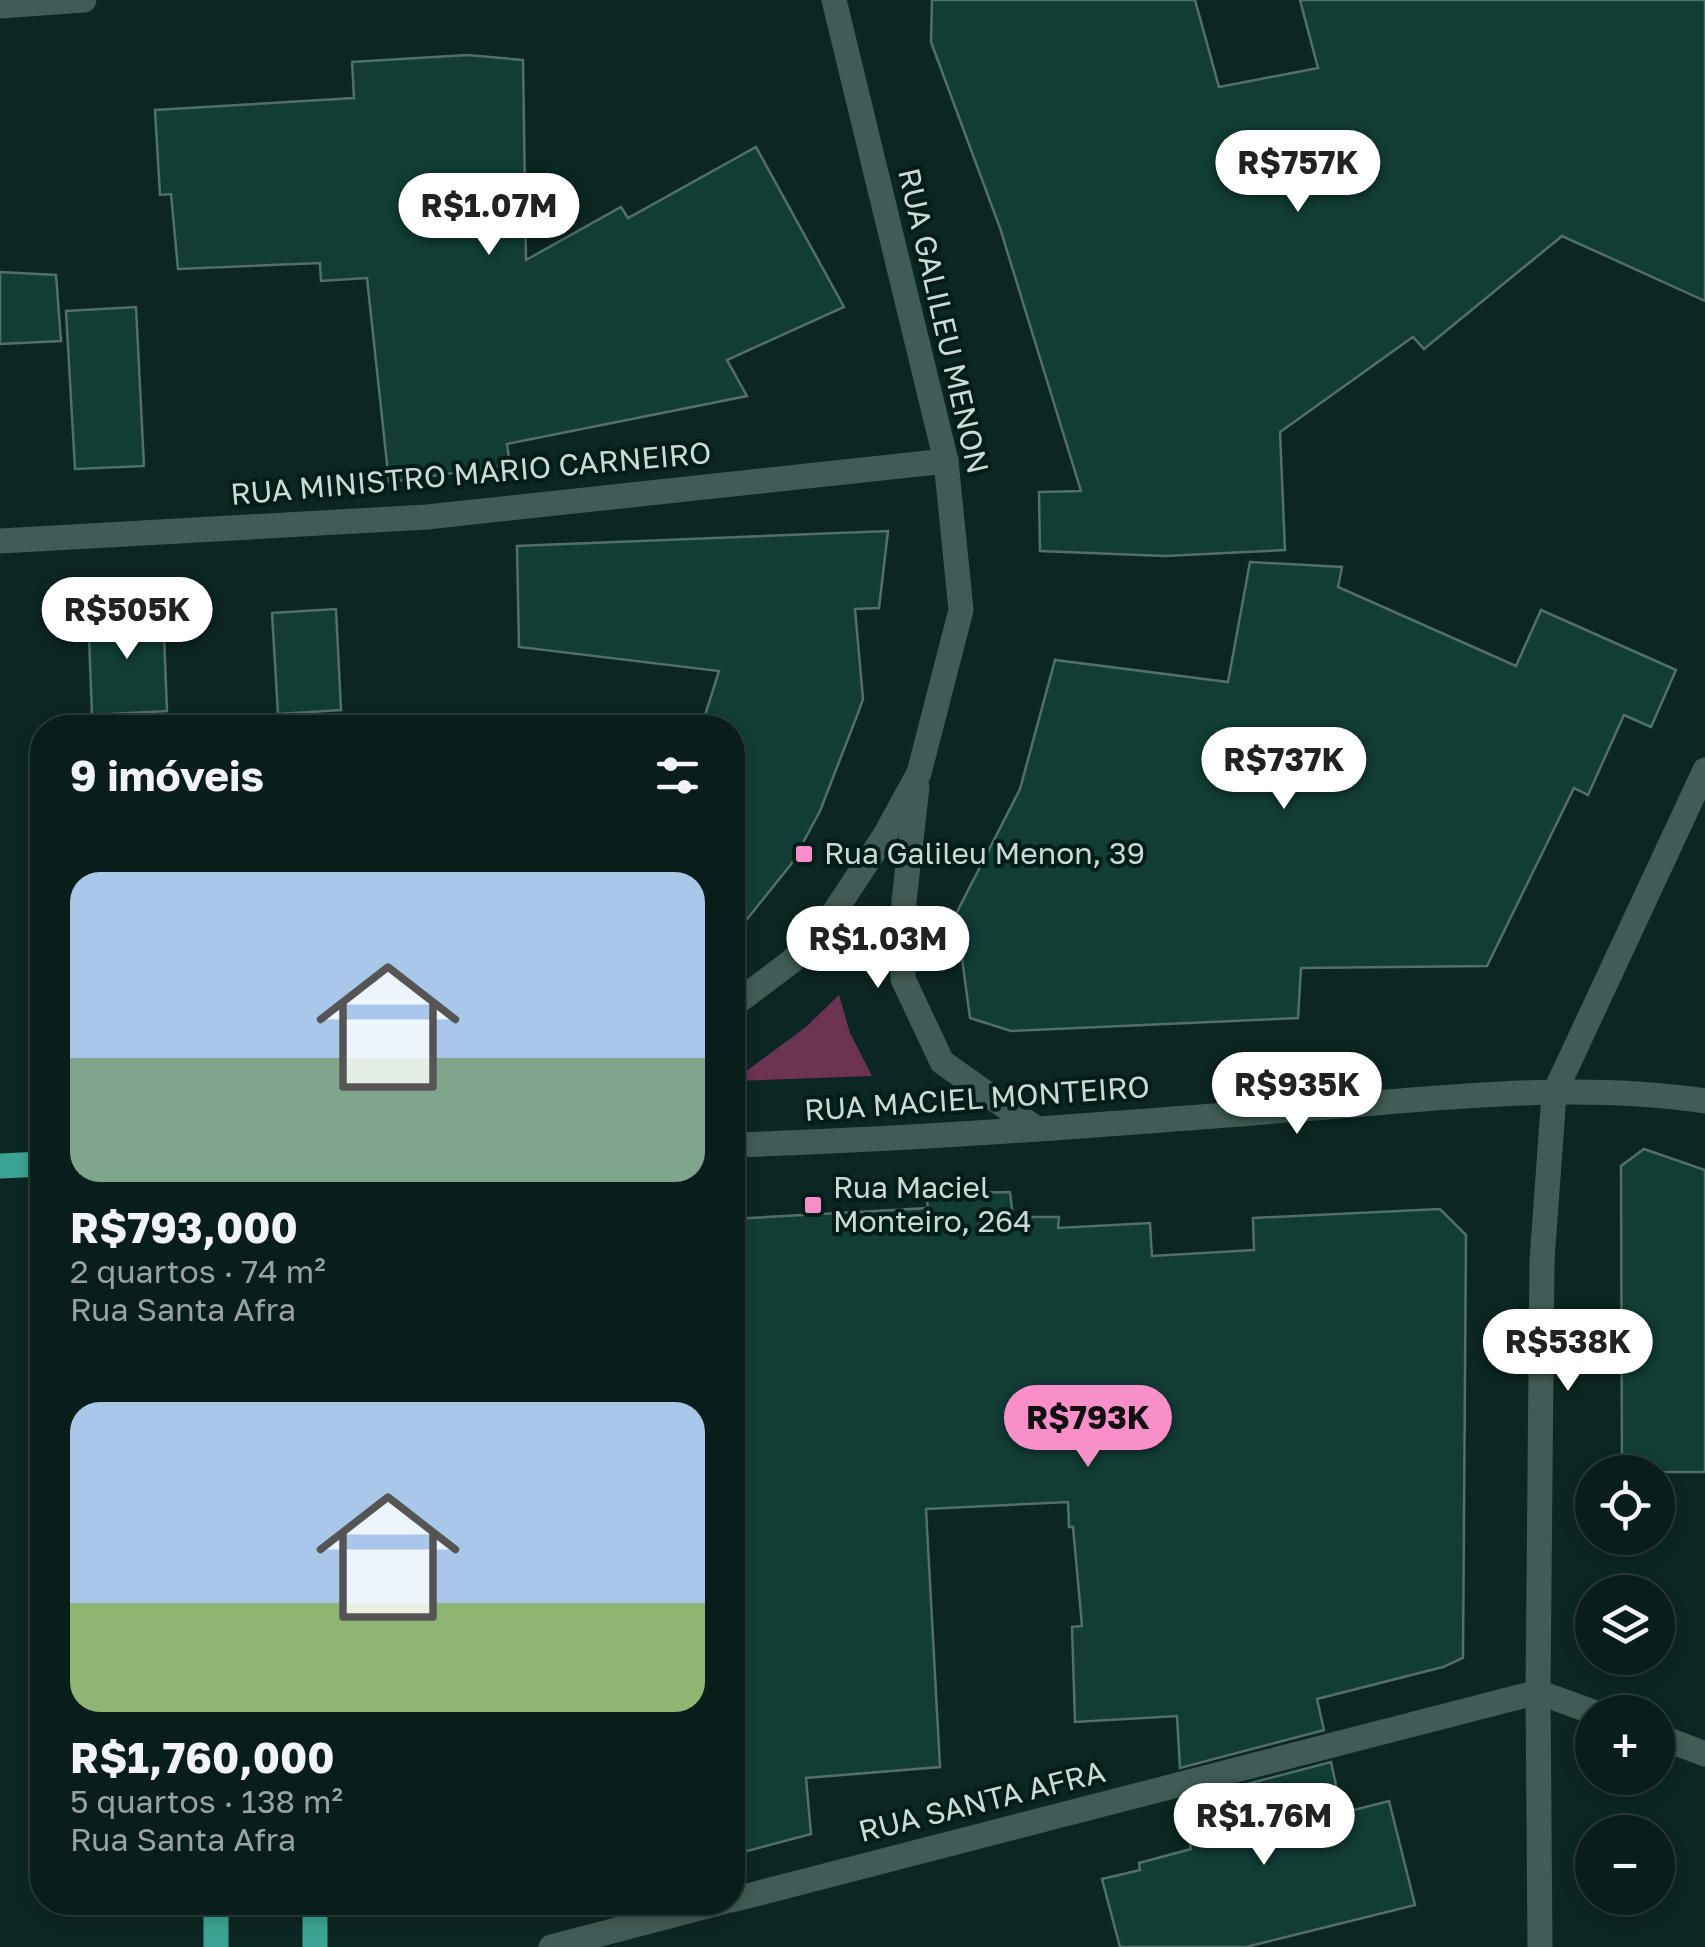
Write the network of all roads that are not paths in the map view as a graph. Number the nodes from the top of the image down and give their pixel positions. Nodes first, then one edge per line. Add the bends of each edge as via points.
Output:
1 (84, 0) edge
2 (834, 0) edge
3 (0, 6) edge
4 (946, 461) junction
5 (0, 541) edge
6 (1705, 770) edge
7 (919, 772) junction
8 (745, 996) edge
9 (1554, 1094) junction
10 (1705, 1101) edge
11 (1038, 1130) junction
12 (745, 1145) edge
13 (30, 1165) edge
14 (0, 1166) edge
15 (1538, 1692) junction
16 (1575, 1705) edge
17 (1675, 1743) edge
18 (1705, 1754) edge
19 (745, 1897) edge
20 (216, 1915) edge
21 (315, 1915) edge
22 (673, 1915) edge
23 (216, 1947) edge
24 (314, 1947) edge
25 (551, 1947) edge
26 (1540, 1947) edge

1 - 3 street
2 - 4 street, RUA GALILEU MENON
4 - 5 street, RUA MINISTRO MARIO CARNEIRO via 427,516
4 - 7 street, RUA GALILEU MENON via 960,610
6 - 9 street
7 - 8 street, RUA GALILEU MENON via 832,917 792,961
7 - 11 street via 904,901 903,979 942,1062
9 - 10 street, RUA MACIEL MONTEIRO via 1663,1094
9 - 11 street, RUA MACIEL MONTEIRO
9 - 15 street via 1542,1260
11 - 12 street, RUA MACIEL MONTEIRO
13 - 14 main road
15 - 16 street
15 - 19 street, RUA SANTA AFRA
15 - 26 street
17 - 18 street
20 - 23 main road
21 - 24 main road
22 - 25 street

